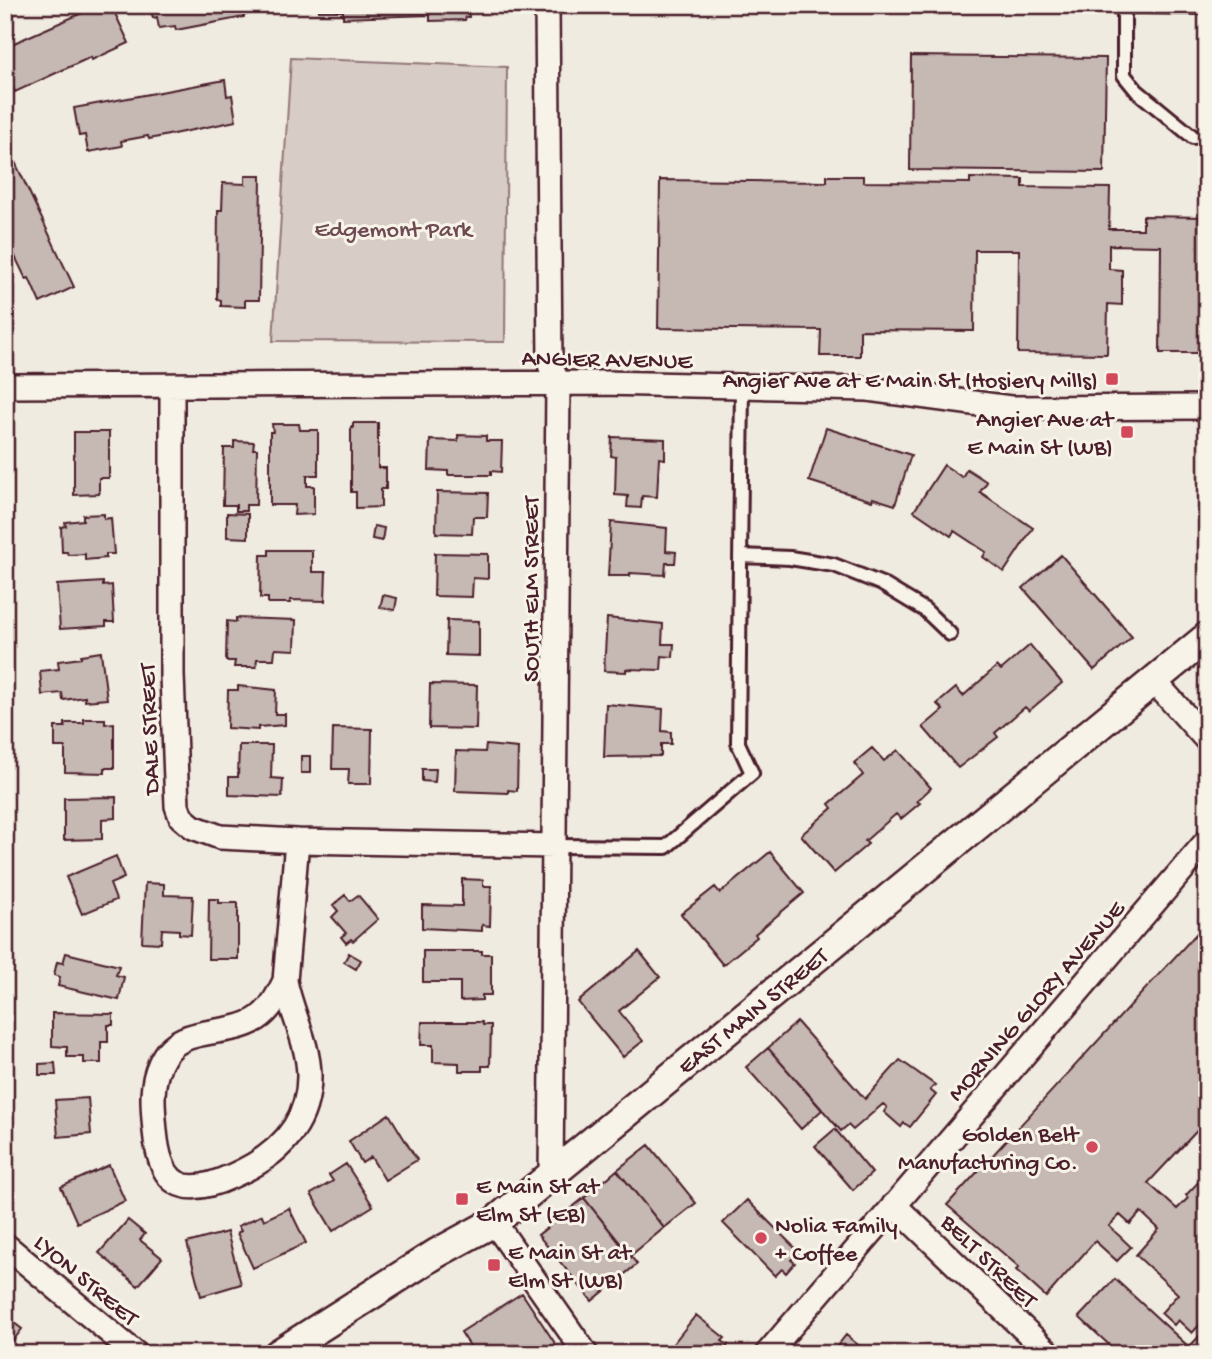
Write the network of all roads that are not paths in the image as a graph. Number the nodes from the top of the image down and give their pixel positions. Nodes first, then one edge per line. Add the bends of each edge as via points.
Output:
1 (548, 5) edge
2 (1078, 5) edge
3 (1124, 6) edge
4 (1207, 7) edge
5 (1193, 137) dead end
6 (558, 383) junction
7 (5, 386) edge
8 (172, 386) junction
9 (743, 386) junction
10 (1207, 407) edge
11 (740, 555) junction
12 (950, 635) dead end
13 (1207, 638) edge
14 (1154, 681) junction
15 (1207, 740) edge
16 (297, 841) junction
17 (1207, 841) edge
18 (555, 846) junction
19 (285, 981) junction
20 (551, 1176) junction
21 (894, 1205) junction
22 (494, 1222) junction
23 (5, 1245) edge
24 (136, 1354) edge
25 (278, 1354) edge
26 (586, 1354) edge
27 (767, 1354) edge
28 (1049, 1354) edge

1 - 6 street, SOUTH ELM STREET via 550,365
2 - 3 lane
3 - 4 lane
3 - 5 lane via 1124,75 1137,92
6 - 8 street, ANGIER AVENUE
6 - 9 street, ANGIER AVENUE
6 - 18 street, SOUTH ELM STREET
7 - 8 street, ANGIER AVENUE
8 - 16 street, DALE STREET via 177,806 181,817 206,833
9 - 10 street, ANGIER AVENUE via 868,389 1010,408
9 - 11 lane
11 - 12 lane via 834,565 882,584 925,610
11 - 18 lane via 738,743 752,774 666,847
13 - 14 street, EAST MAIN STREET
14 - 15 street
14 - 20 street, EAST MAIN STREET
16 - 18 street, DALE STREET
16 - 19 street
17 - 21 street, MORNING GLORY AVENUE
18 - 20 street, SOUTH ELM STREET
19 - 19 street via 309,1074 298,1123 271,1156 246,1170 209,1186 181,1185 161,1166 156,1150 153,1083 161,1060 192,1034 257,1019 275,1001
20 - 22 street, EAST MAIN STREET
21 - 27 street, MORNING GLORY AVENUE
21 - 28 street, BELT STREET
22 - 25 street, EAST MAIN STREET via 436,1253
22 - 26 street
23 - 24 street, LYON STREET

